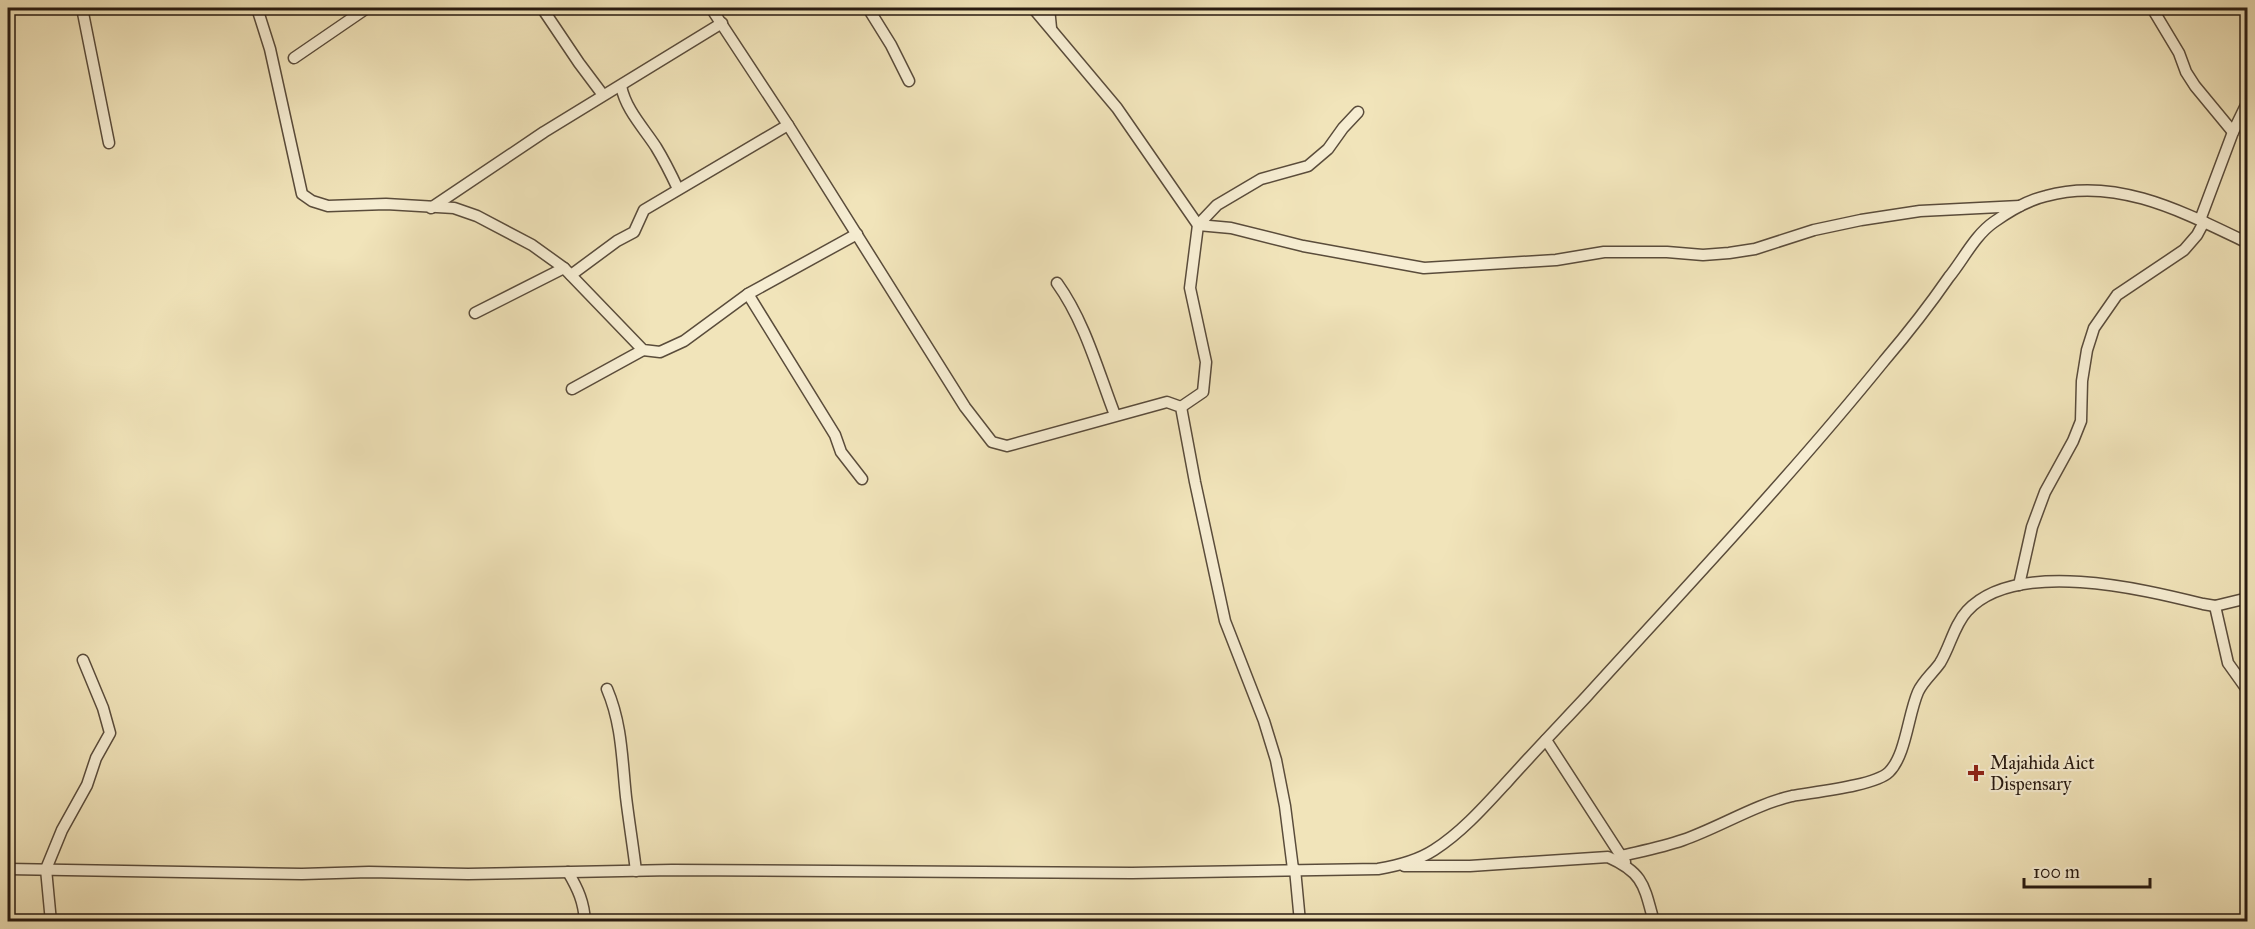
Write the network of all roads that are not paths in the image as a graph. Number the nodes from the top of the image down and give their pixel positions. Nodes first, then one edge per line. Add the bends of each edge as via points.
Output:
1 (82, 8) edge
2 (257, 8) edge
3 (367, 8) edge
4 (542, 8) edge
5 (711, 8) edge
6 (868, 8) edge
7 (1033, 8) edge
8 (1048, 8) edge
9 (2152, 8) edge
10 (722, 23) junction
11 (1051, 28) junction
12 (294, 58) dead end
13 (909, 81) dead end
14 (621, 86) junction
15 (603, 95) junction
16 (2247, 100) edge
17 (1358, 112) dead end
18 (788, 125) junction
19 (2233, 132) junction
20 (109, 143) dead end
21 (678, 189) junction
22 (2023, 206) junction
23 (430, 208) junction
24 (2202, 221) junction
25 (1198, 225) junction
26 (857, 234) junction
27 (2247, 243) edge
28 (567, 271) junction
29 (1058, 283) dead end
30 (748, 294) junction
31 (475, 313) dead end
32 (643, 350) junction
33 (572, 389) dead end
34 (1181, 407) junction
35 (1115, 415) junction
36 (862, 479) dead end
37 (2019, 585) junction
38 (2247, 598) edge
39 (2215, 606) junction
40 (82, 660) dead end
41 (607, 689) dead end
42 (2247, 691) edge
43 (1546, 740) junction
44 (1624, 861) junction
45 (1398, 866) junction
46 (8, 869) edge
47 (46, 869) junction
48 (1294, 869) junction
49 (636, 871) junction
50 (568, 872) junction
51 (51, 921) edge
52 (585, 921) edge
53 (1300, 921) edge
54 (1653, 921) edge

1 - 20 street
2 - 23 street via 302,194 328,206 386,204
3 - 12 street
4 - 15 street
5 - 10 street
6 - 13 street
7 - 11 street
8 - 11 street
9 - 19 street via 2195,86
10 - 14 street
10 - 18 street
11 - 25 street via 1117,108
14 - 15 street
14 - 21 street via 623,98
15 - 23 street
16 - 19 street
17 - 25 street via 1328,149 1308,166 1261,179 1218,205
18 - 21 street
18 - 26 street
19 - 24 street
21 - 28 street via 644,210 634,232
22 - 24 street via 2043,196 2100,190 2134,195
22 - 25 street via 1920,211 1861,220 1729,253 1604,252 1556,260 1424,268 1303,246 1231,228
22 - 43 street via 1992,223 1882,364 1709,563
23 - 28 street via 454,208 477,216 532,245
24 - 27 street
24 - 37 street via 2197,235 2184,250 2117,295 2094,328 2082,381 2081,421 2045,492 2032,527
25 - 34 street via 1190,288 1206,362 1203,392
26 - 30 street
26 - 35 street via 965,406 992,442 1007,446
28 - 31 street
28 - 32 street
29 - 35 street via 1086,338
30 - 32 street via 684,340 660,352
30 - 36 street via 835,435 841,452
32 - 33 street
34 - 35 street via 1167,402
34 - 48 street via 1225,621 1276,760
37 - 39 street via 2039,580 2117,585
37 - 44 street via 1981,600 1966,611 1940,663 1919,690 1899,755 1887,774 1790,797
38 - 39 street
39 - 42 street via 2228,663
40 - 47 street via 110,733
41 - 49 street via 622,747
43 - 44 street
43 - 45 street via 1447,840
44 - 45 street via 1595,856 1470,866
44 - 54 street via 1645,888
45 - 48 street
46 - 47 street
47 - 50 street via 302,874
47 - 51 street
48 - 49 street via 1132,873
48 - 53 street
49 - 50 street
50 - 52 street via 584,904

